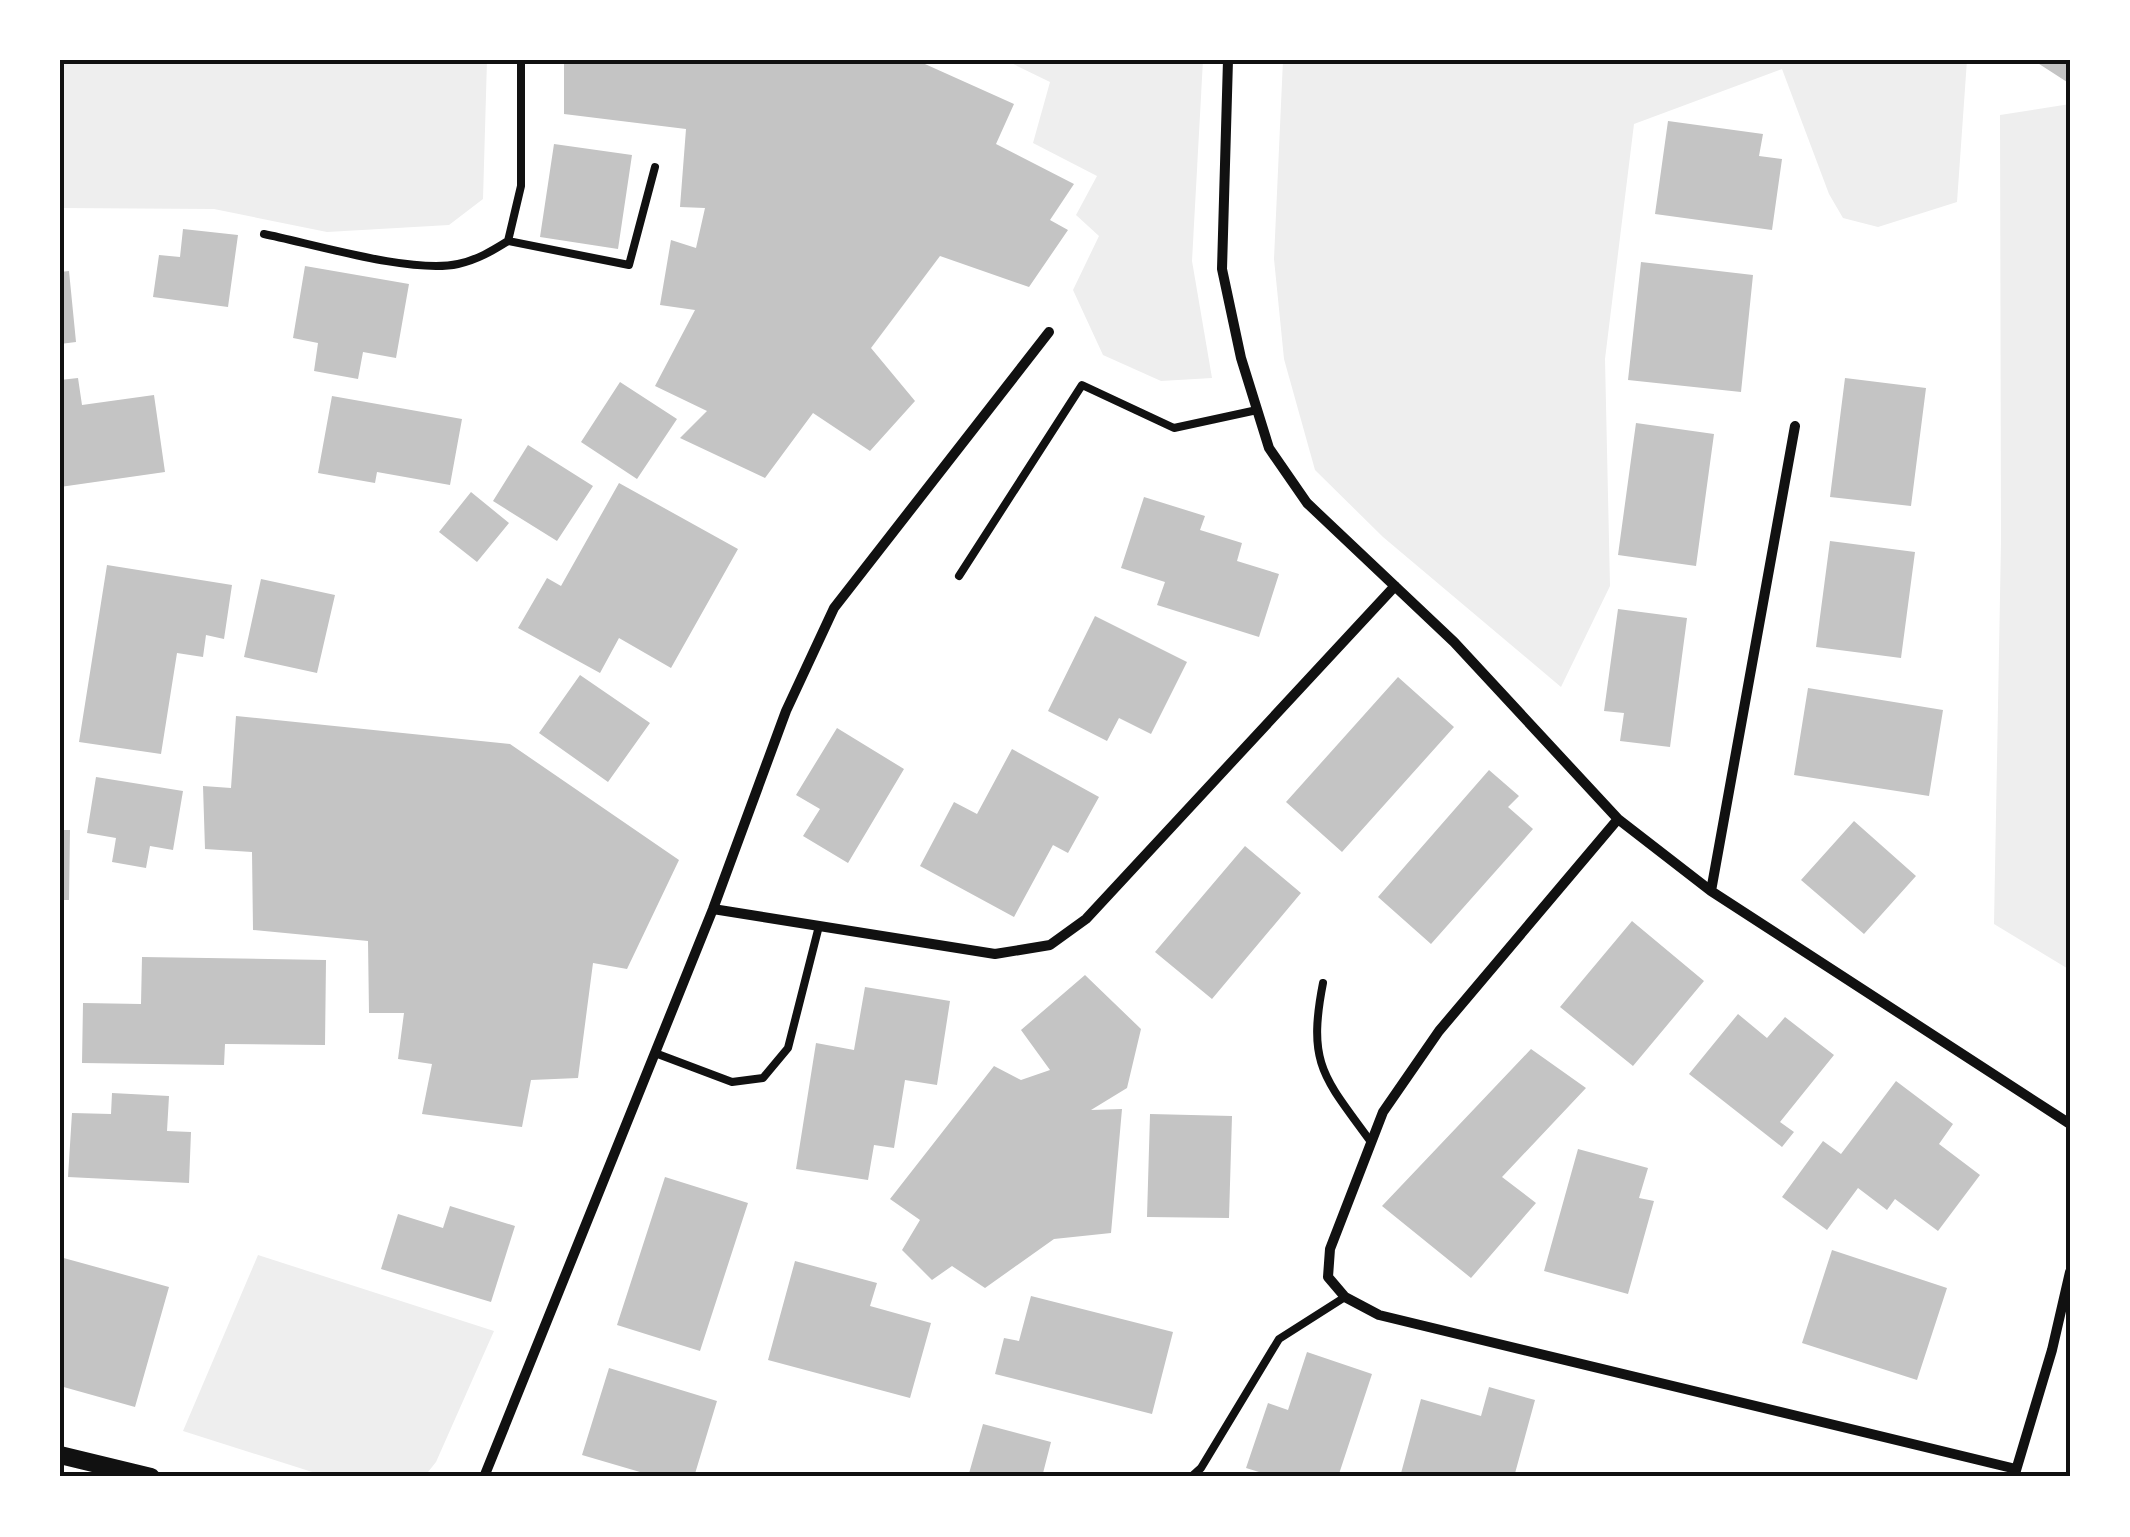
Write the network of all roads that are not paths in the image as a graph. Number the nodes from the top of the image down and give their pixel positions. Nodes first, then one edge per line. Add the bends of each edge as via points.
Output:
1 (521, 60) edge
2 (1228, 60) edge
3 (655, 167) dead end
4 (264, 234) dead end
5 (508, 241) junction
6 (1048, 332) dead end
7 (1258, 410) junction
8 (1795, 426) dead end
9 (959, 576) dead end
10 (1395, 586) junction
11 (1618, 819) junction
12 (1711, 891) junction
13 (713, 909) junction
14 (819, 926) junction
15 (1323, 983) dead end
16 (655, 1053) junction
17 (2070, 1124) edge
18 (1372, 1142) junction
19 (2070, 1272) edge
20 (1345, 1297) junction
21 (60, 1455) edge
22 (2015, 1473) edge
23 (131, 1474) edge
24 (151, 1477) edge
25 (484, 1477) edge
26 (1191, 1477) edge

1 - 5 lane via 521,186
2 - 7 street via 1222,269
3 - 5 lane via 629,265
4 - 5 lane via 400,262 453,265
6 - 13 street via 834,608 786,711
7 - 9 lane via 1174,428 1082,385
7 - 10 street via 1270,448 1306,503
8 - 12 street
10 - 11 street
10 - 14 street via 1086,919 1050,944 995,954
11 - 12 street
11 - 18 street via 1439,1032 1384,1112
12 - 17 street
13 - 14 street
13 - 16 street
14 - 16 lane via 788,1048 763,1078 732,1082
15 - 18 lane via 1313,1035 1329,1084
16 - 25 street
18 - 20 street via 1330,1249 1328,1277
19 - 22 street
20 - 22 street via 1379,1314
20 - 26 lane via 1279,1339
21 - 23 street
23 - 24 street

